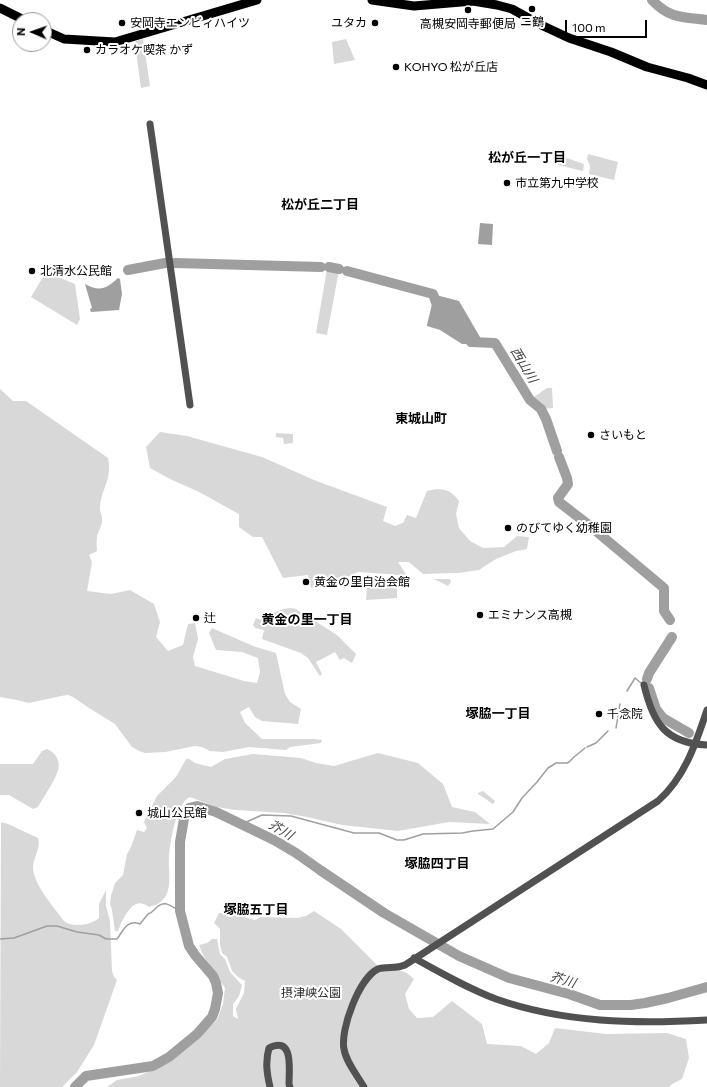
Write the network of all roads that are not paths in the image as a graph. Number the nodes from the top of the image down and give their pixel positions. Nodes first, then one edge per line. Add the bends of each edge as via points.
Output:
1 (257, 0) edge
2 (372, 0) edge
3 (0, 8) edge
4 (12, 14) edge
5 (52, 34) edge
6 (707, 85) edge
7 (150, 124) dead end
8 (190, 405) dead end
9 (644, 685) dead end
10 (707, 710) edge
11 (696, 744) junction
12 (707, 745) edge
13 (422, 954) junction
14 (414, 958) junction
15 (423, 963) junction
16 (707, 1020) edge
17 (270, 1087) edge
18 (290, 1087) edge
19 (364, 1087) edge

1 - 5 main road via 115,42 64,39
2 - 6 main road via 414,6 473,1 497,5 512,9 569,38 647,67
3 - 4 main road
7 - 8 street
9 - 11 street via 648,704 660,725 674,737
10 - 11 street
11 - 12 street
11 - 13 street via 675,782 653,805
13 - 14 street
13 - 15 street
14 - 15 street
14 - 19 street via 400,967 378,969 366,979 353,1002 343,1044 346,1057
15 - 16 street via 475,990 510,1004 539,1011 574,1018 612,1021
17 - 18 street via 266,1058 268,1048 275,1045 281,1045 289,1055

